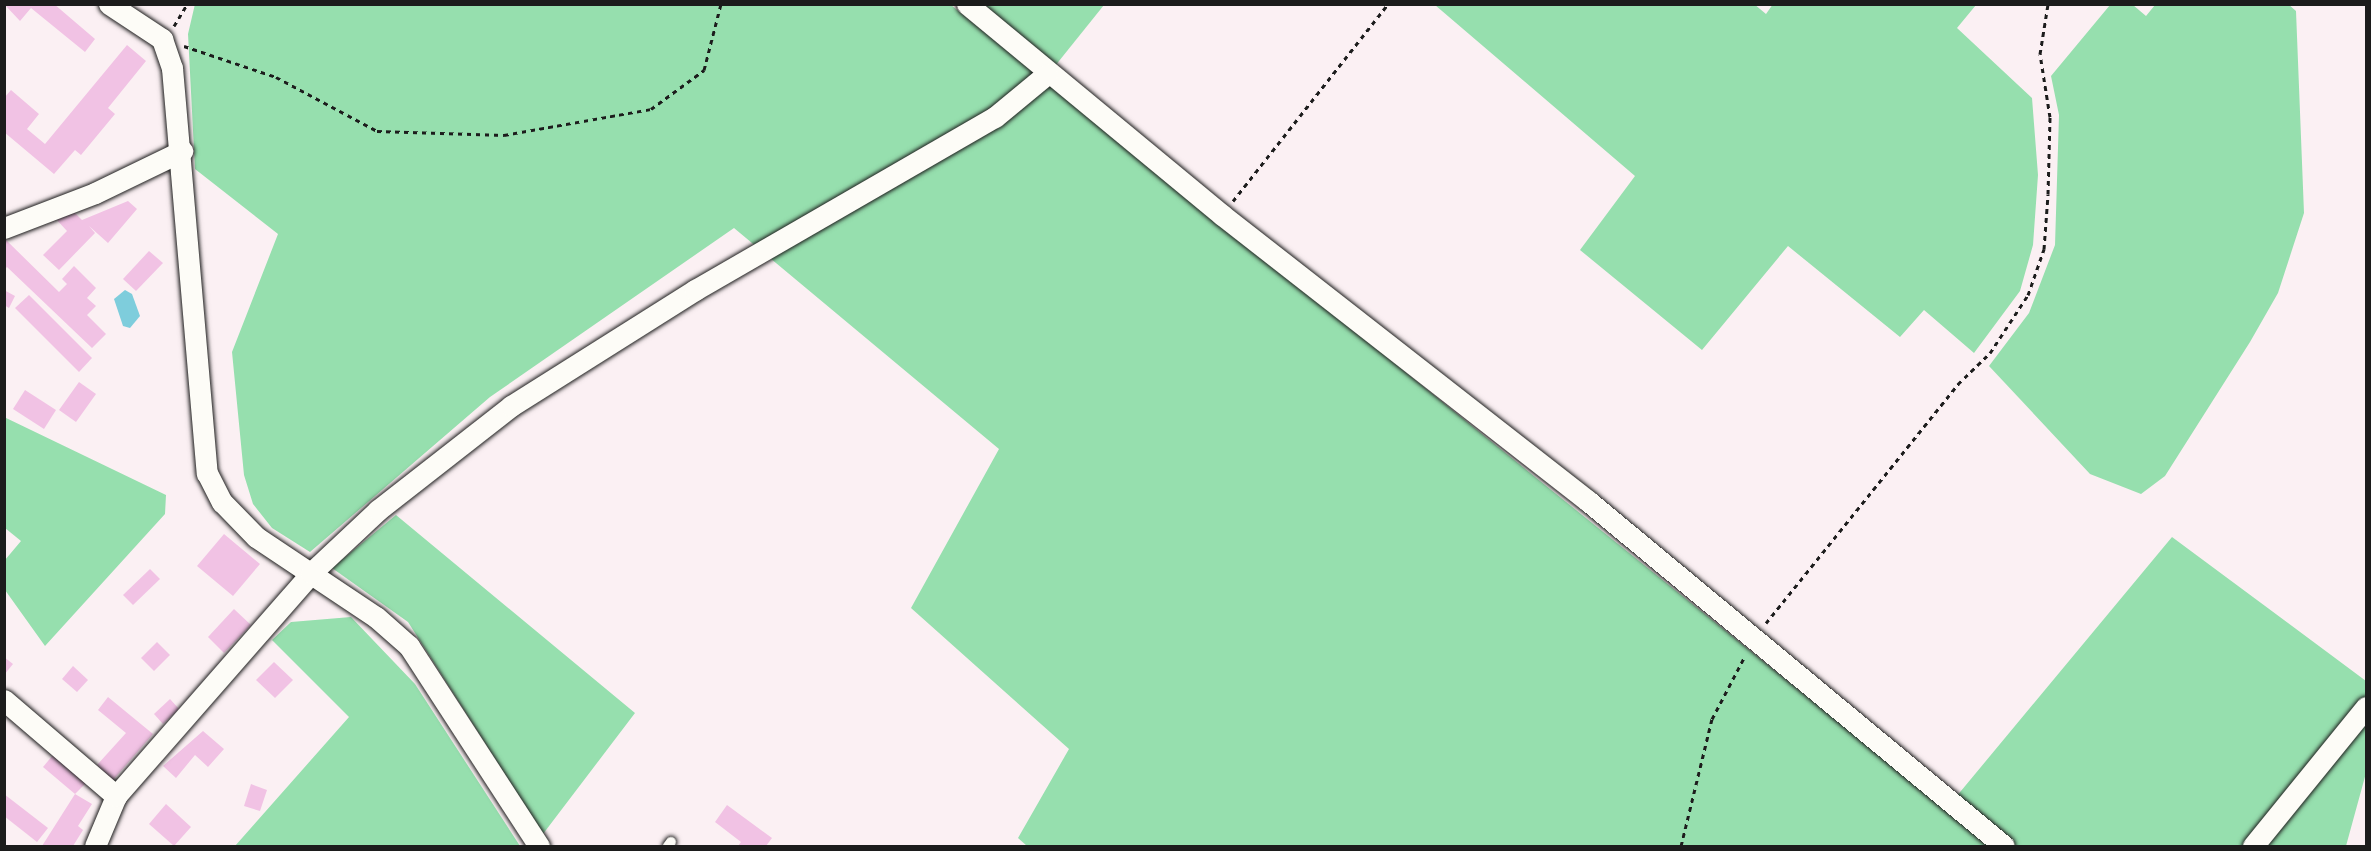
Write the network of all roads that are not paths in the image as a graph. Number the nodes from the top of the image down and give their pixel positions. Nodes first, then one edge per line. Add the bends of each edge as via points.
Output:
1 (109, 4) edge
2 (967, 4) edge
3 (1047, 74) junction
4 (182, 151) junction
5 (4, 228) edge
6 (311, 573) junction
7 (4, 700) edge
8 (2367, 707) edge
9 (116, 796) junction
10 (95, 846) edge
11 (539, 846) edge
12 (2004, 846) edge
13 (2253, 846) edge

1 - 4 street via 162,39 172,68
2 - 3 street
3 - 6 street via 995,117 695,290 511,406 378,510
3 - 12 street via 1588,501
4 - 5 street via 95,193
4 - 6 street via 207,473 222,502 256,537
6 - 9 street
6 - 11 street via 409,646
7 - 9 street
8 - 13 street
9 - 10 street

